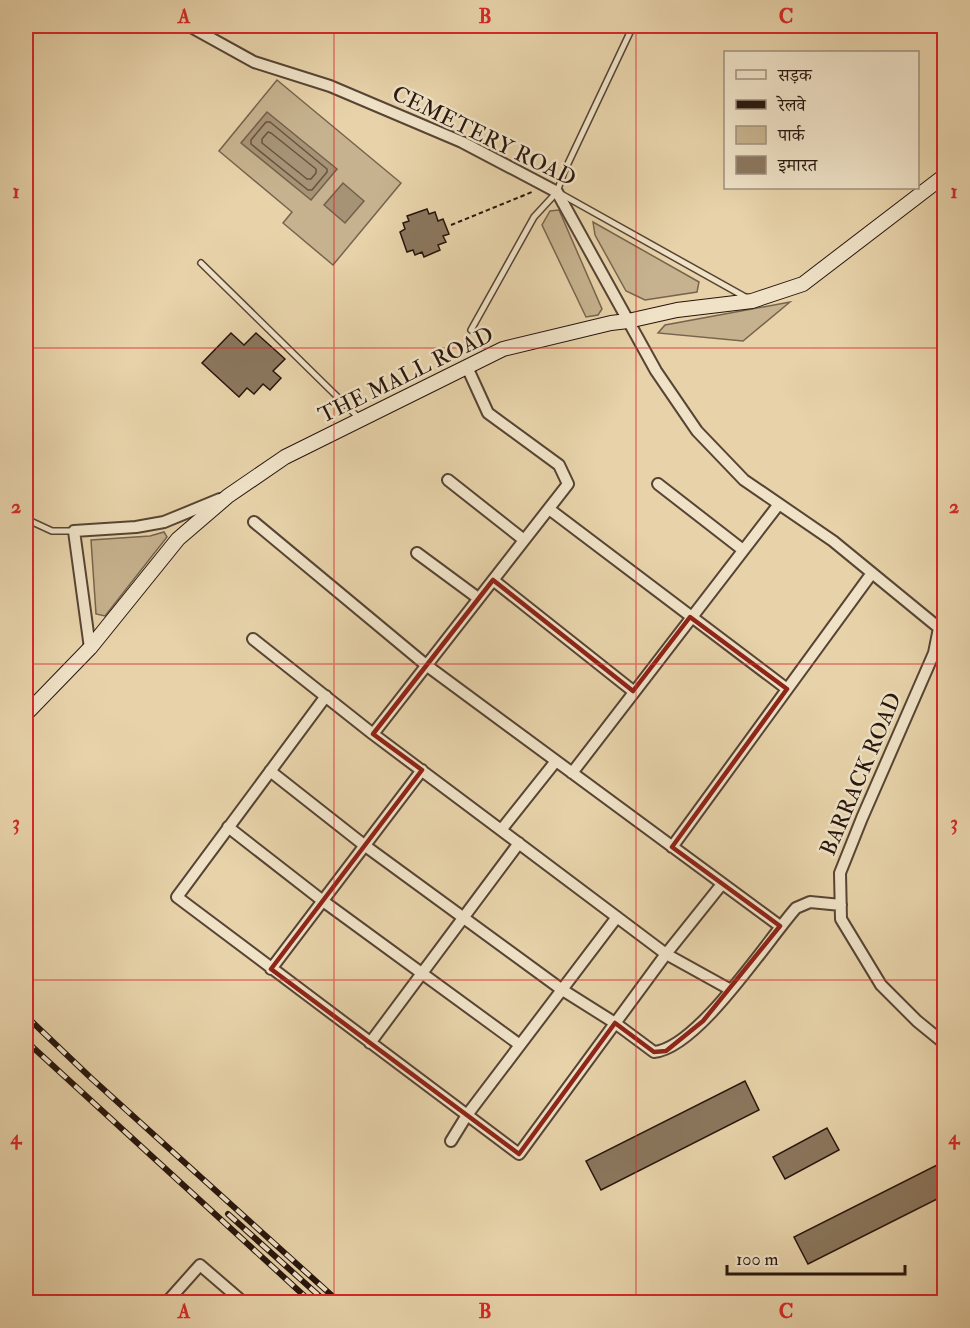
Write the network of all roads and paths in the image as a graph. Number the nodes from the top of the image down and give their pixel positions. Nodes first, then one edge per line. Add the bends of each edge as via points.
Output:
1 (189, 26) edge
2 (633, 26) edge
3 (945, 176) edge
4 (546, 186) junction
5 (557, 192) junction
6 (451, 225) dead end
7 (201, 263) dead end
8 (752, 301) junction
9 (628, 321) junction
10 (471, 330) dead end
11 (467, 367) junction
12 (361, 420) junction
13 (447, 480) dead end
14 (658, 484) dead end
15 (228, 496) junction
16 (779, 504) junction
17 (549, 509) junction
18 (26, 516) edge
19 (254, 522) dead end
20 (74, 531) junction
21 (524, 540) junction
22 (742, 550) junction
23 (417, 553) dead end
24 (872, 573) junction
25 (493, 580) junction
26 (478, 598) junction
27 (690, 617) junction
28 (942, 630) edge
29 (253, 639) dead end
30 (90, 648) junction
31 (426, 665) junction
32 (787, 689) junction
33 (633, 691) junction
34 (326, 696) junction
35 (26, 714) edge
36 (374, 734) junction
37 (556, 761) junction
38 (422, 770) junction
39 (270, 771) junction
40 (572, 772) junction
41 (228, 827) junction
42 (501, 830) junction
43 (519, 843) junction
44 (364, 845) junction
45 (672, 847) junction
46 (722, 884) junction
47 (323, 901) junction
48 (841, 905) junction
49 (617, 917) junction
50 (465, 918) junction
51 (780, 926) junction
52 (666, 954) junction
53 (271, 969) junction
54 (423, 973) junction
55 (561, 989) junction
56 (731, 990) junction
57 (615, 1023) junction
58 (370, 1043) junction
59 (945, 1043) edge
60 (520, 1045) junction
61 (467, 1115) junction
62 (451, 1141) dead end
63 (167, 1302) edge
64 (243, 1302) edge

1 - 4 street, CEMETERY ROAD via 254,62 330,86 462,142
2 - 5 lane
3 - 8 street, THE MALL ROAD via 810,280
4 - 5 street, CEMETERY ROAD
4 - 6 path
5 - 8 lane, CEMETERY ROAD
5 - 9 street
5 - 10 lane via 534,217
7 - 12 lane
8 - 9 street, THE MALL ROAD via 677,310
9 - 11 street, THE MALL ROAD via 503,350
9 - 16 street via 697,431 744,480
11 - 12 street, THE MALL ROAD
11 - 17 street via 488,413 558,465 568,484
12 - 15 street, THE MALL ROAD via 285,457
13 - 21 street
14 - 22 street
15 - 20 street via 164,522
15 - 30 street, THE MALL ROAD via 178,539
16 - 22 street
16 - 24 street
17 - 21 street
17 - 27 street
18 - 20 lane via 52,531
19 - 31 street
20 - 30 street
21 - 25 street
22 - 27 street
23 - 26 street
24 - 28 street
24 - 32 street
25 - 26 street
25 - 33 street
26 - 31 street
27 - 32 street
27 - 33 street
28 - 48 street, BARRACK ROAD via 840,873
29 - 34 street
30 - 35 street, THE MALL ROAD
31 - 36 street
31 - 37 street
32 - 45 street
33 - 40 street
34 - 36 street
34 - 39 street
36 - 38 street
37 - 40 street
37 - 42 street
38 - 42 street
38 - 44 street
39 - 41 street
39 - 44 street
40 - 45 street
41 - 47 street
41 - 53 street via 177,897
42 - 43 street
43 - 49 street
43 - 50 street
44 - 47 street
44 - 50 street
45 - 46 street
46 - 51 street
46 - 52 street
47 - 53 street
47 - 54 street
48 - 51 street via 810,902 796,908
48 - 59 street, BARRACK ROAD via 841,919 881,985
49 - 52 street
49 - 55 street
50 - 54 street
50 - 55 street
51 - 56 street
52 - 56 street
52 - 57 street
53 - 58 street
54 - 58 street
54 - 60 street
55 - 57 street
55 - 60 street
56 - 57 street via 703,1021 666,1051 654,1052
57 - 61 street via 519,1154
58 - 61 street
60 - 61 street
61 - 62 street
63 - 64 street via 200,1265

